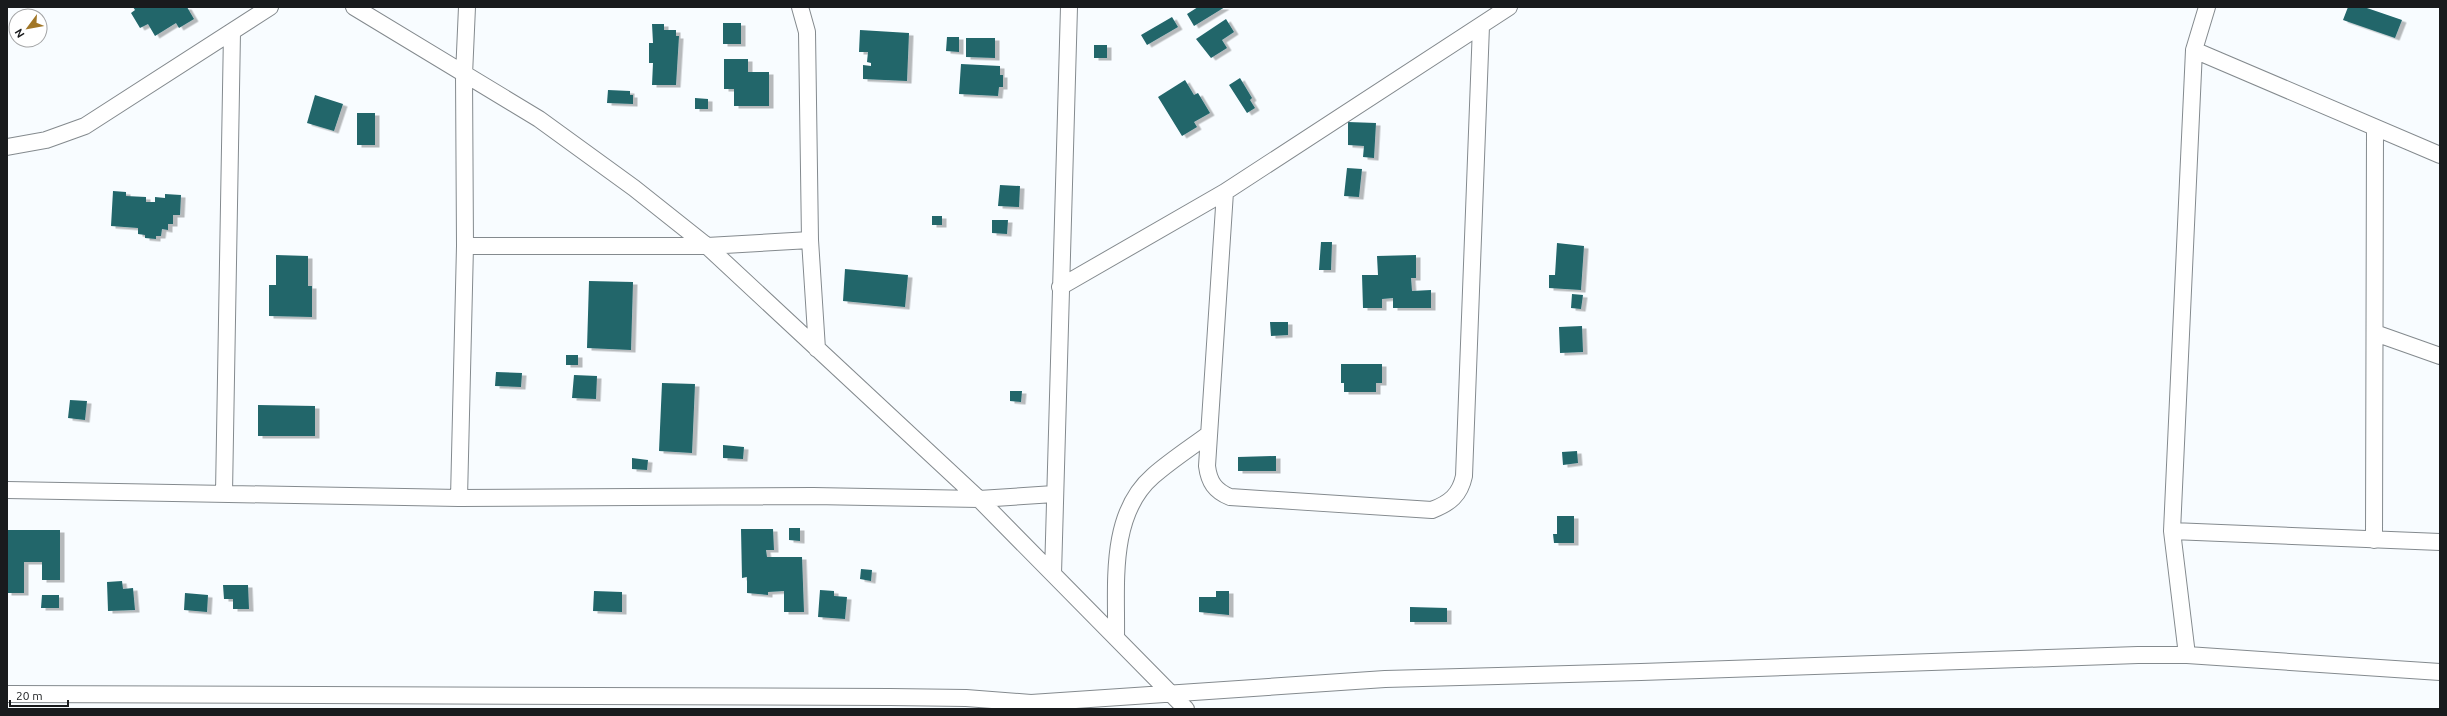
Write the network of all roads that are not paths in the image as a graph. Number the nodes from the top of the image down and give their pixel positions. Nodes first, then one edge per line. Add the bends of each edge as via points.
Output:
1 (270, 7) edge
2 (354, 7) edge
3 (467, 7) edge
4 (800, 7) edge
5 (1069, 7) edge
6 (1509, 7) edge
7 (2207, 7) edge
8 (1480, 26) junction
9 (232, 32) junction
10 (2194, 50) junction
11 (464, 75) junction
12 (2376, 128) junction
13 (7, 147) edge
14 (2440, 155) edge
15 (1225, 192) junction
16 (810, 240) junction
17 (465, 246) junction
18 (707, 246) junction
19 (1060, 287) junction
20 (2375, 333) junction
21 (817, 348) junction
22 (2440, 356) edge
23 (1209, 434) junction
24 (7, 490) edge
25 (224, 493) junction
26 (1054, 494) junction
27 (459, 498) junction
28 (979, 499) junction
29 (2172, 531) junction
30 (2374, 540) junction
31 (2440, 542) edge
32 (1053, 574) junction
33 (1116, 638) junction
34 (2187, 655) junction
35 (2440, 672) edge
36 (1169, 693) junction
37 (7, 694) edge
38 (1186, 709) edge

1 - 9 street
2 - 11 street
3 - 11 street
4 - 16 street via 807,32
5 - 19 street
6 - 8 street
7 - 10 street
8 - 15 street
8 - 23 street via 1464,476 1461,489 1454,498 1432,510 1230,497 1213,486 1208,476
9 - 13 street via 74,131 46,140
9 - 25 street
10 - 12 street
10 - 29 street
11 - 17 street
11 - 18 street via 539,119 634,188
12 - 14 street
12 - 20 street
15 - 19 street
15 - 23 street
16 - 18 street
16 - 21 street
17 - 18 street
17 - 27 street
18 - 21 street
19 - 26 street
20 - 22 street
20 - 30 street
21 - 28 street
23 - 33 street via 1152,477 1129,512 1120,538
24 - 25 street
25 - 27 street
26 - 28 street
26 - 32 street
27 - 28 street via 813,496
28 - 32 street
29 - 30 street
29 - 34 street
30 - 31 street
32 - 33 street
33 - 36 street
34 - 35 street
34 - 36 street via 1385,679
36 - 37 street via 1031,703 906,697
36 - 38 street

